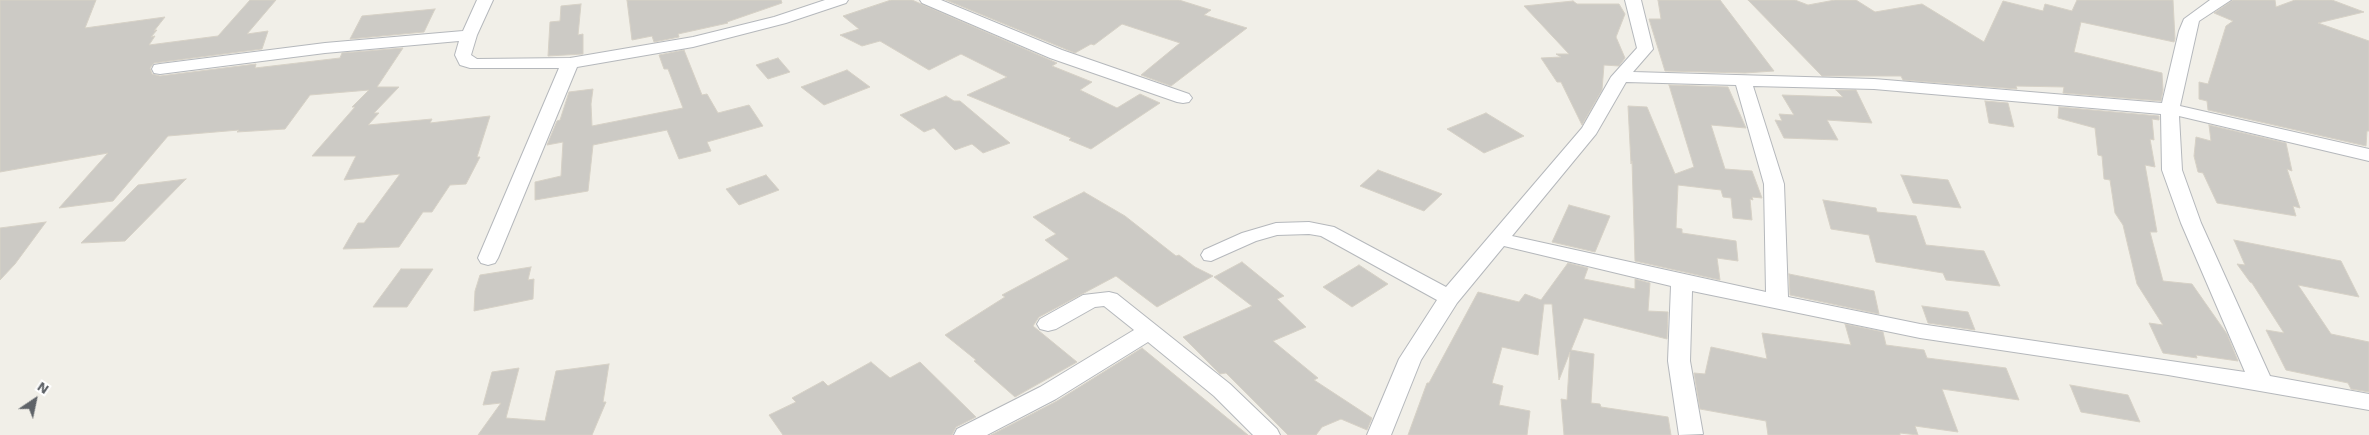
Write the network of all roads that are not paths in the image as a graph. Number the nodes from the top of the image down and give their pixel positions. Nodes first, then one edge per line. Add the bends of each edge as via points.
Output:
1 (485, 0) edge
2 (840, 0) edge
3 (928, 0) edge
4 (1633, 0) edge
5 (2224, 0) edge
6 (469, 35) junction
7 (570, 63) junction
8 (160, 69) dead end
9 (1620, 77) junction
10 (1743, 81) junction
11 (1182, 98) dead end
12 (2170, 109) junction
13 (2369, 155) edge
14 (1500, 239) junction
15 (1211, 255) dead end
16 (488, 258) dead end
17 (1682, 282) junction
18 (1449, 298) junction
19 (1777, 301) junction
20 (1048, 324) dead end
21 (1150, 331) junction
22 (2261, 383) junction
23 (2369, 402) edge
24 (1691, 434) edge
25 (966, 435) edge
26 (1268, 435) edge
27 (1379, 435) edge

1 - 6 street
2 - 7 street via 780,20 693,42
3 - 11 street via 1056,54
4 - 9 street via 1645,49
5 - 12 street via 2192,19
6 - 7 street via 463,55 466,61 476,64
6 - 8 street via 325,48
7 - 16 street
9 - 10 street
9 - 14 street via 1590,130
10 - 12 street via 1884,85
10 - 19 street via 1774,184
12 - 13 street
12 - 22 street via 2172,170 2191,223
14 - 17 street
14 - 18 street
15 - 18 street via 1249,237 1276,229 1327,231
17 - 19 street
17 - 24 street via 1680,361
18 - 27 street via 1410,359
19 - 22 street via 1920,330
20 - 21 street via 1099,298 1113,302
21 - 25 street via 1048,393
21 - 26 street via 1222,390
22 - 23 street

